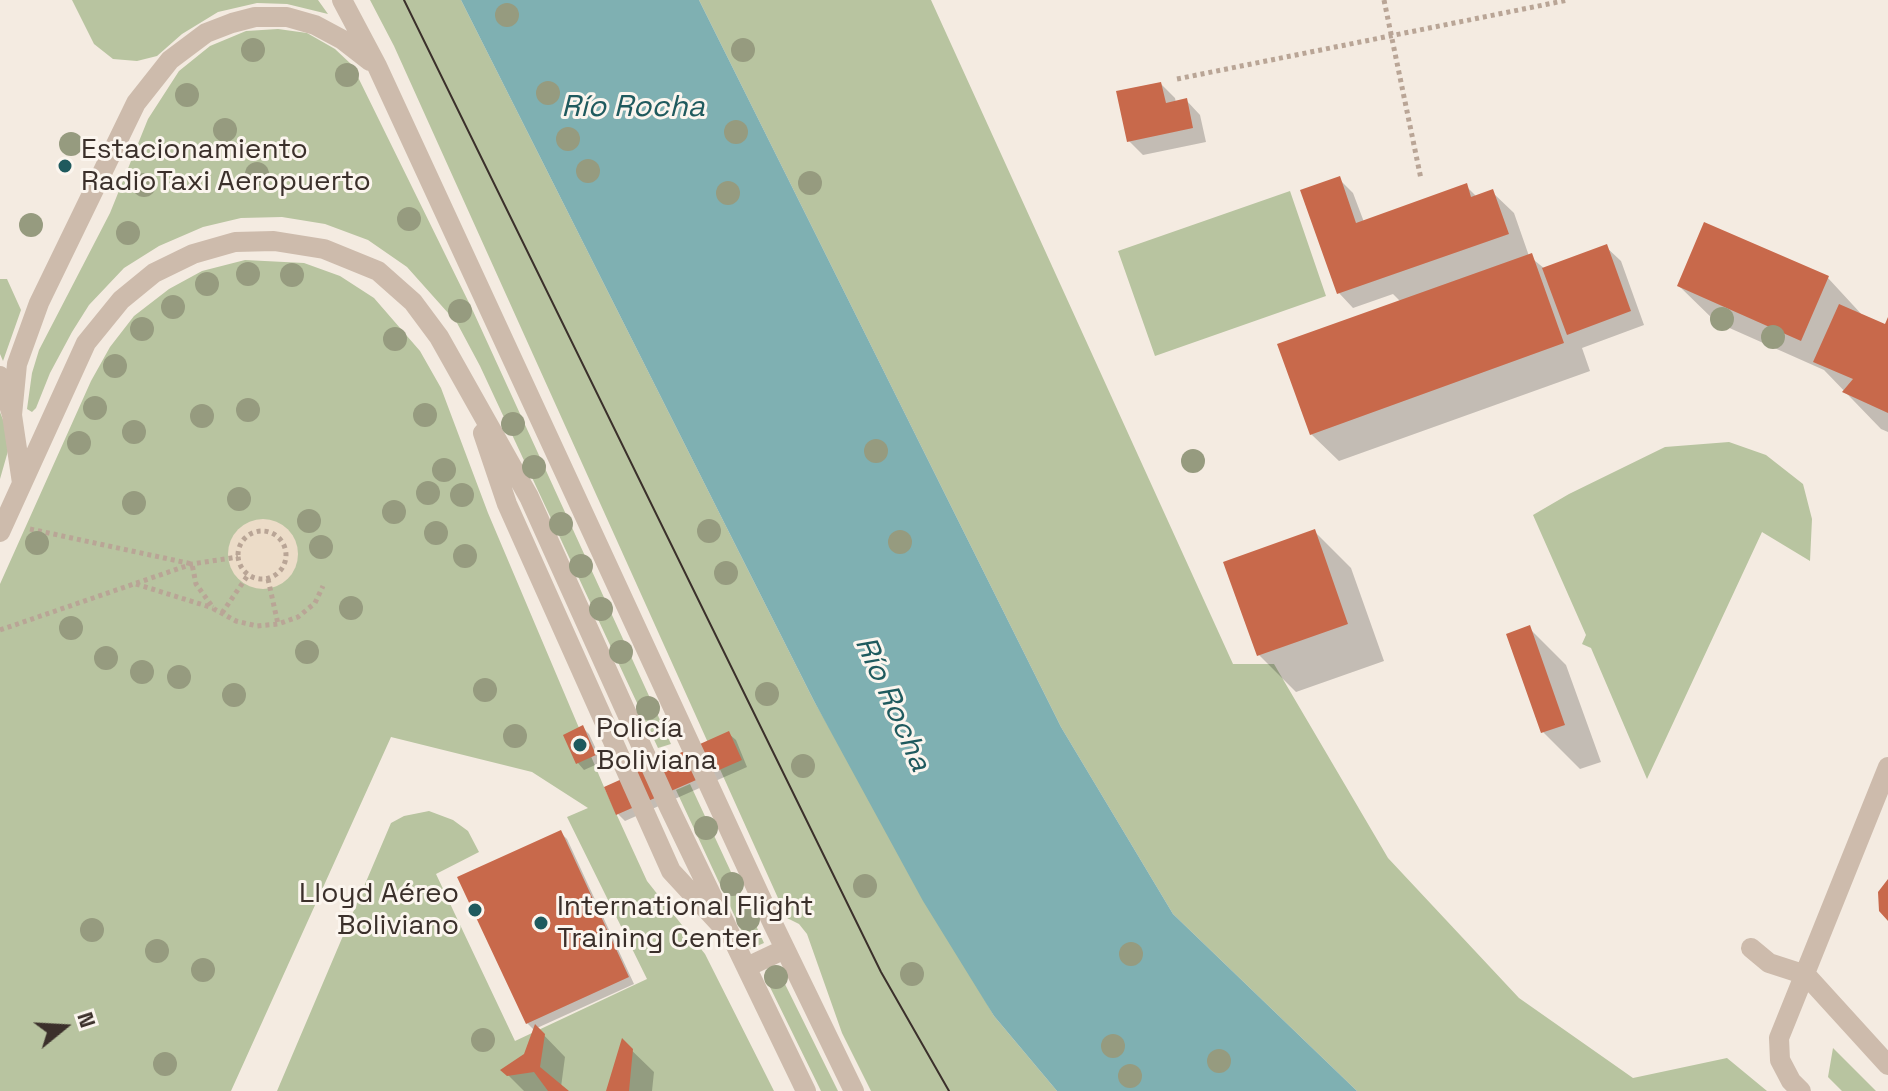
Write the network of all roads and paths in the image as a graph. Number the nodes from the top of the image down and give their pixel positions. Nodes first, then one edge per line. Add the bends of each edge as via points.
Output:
1 (342, 0) edge
2 (1384, 0) edge
3 (1568, 0) edge
4 (1392, 36) junction
5 (377, 66) junction
6 (1177, 79) dead end
7 (1421, 179) dead end
8 (0, 376) edge
9 (12, 415) junction
10 (22, 483) junction
11 (25, 528) dead end
12 (0, 532) edge
13 (238, 557) junction
14 (192, 564) junction
15 (248, 575) junction
16 (268, 579) junction
17 (136, 584) junction
18 (323, 586) dead end
19 (214, 609) junction
20 (222, 613) junction
21 (278, 624) junction
22 (0, 630) edge
23 (1888, 767) edge
24 (1751, 948) dead end
25 (785, 949) junction
26 (747, 967) junction
27 (1806, 975) junction
28 (1888, 1065) edge
29 (806, 1091) edge
30 (854, 1091) edge
31 (1801, 1091) edge

1 - 5 street
2 - 4 path
3 - 4 path
4 - 6 path
4 - 7 path
5 - 9 street via 343,40 287,17 255,17 206,33 170,60 136,103 39,303 17,364
5 - 25 street
8 - 9 street
9 - 10 street
10 - 12 street
10 - 26 street via 86,343 121,300 154,273 235,242 274,241 324,249 378,271 413,302 439,337 529,497
11 - 14 path
13 - 14 path
13 - 15 path
13 - 16 path via 247,536 261,530 276,535 287,556 281,570
14 - 17 path
14 - 19 path via 196,584
15 - 16 path
15 - 20 path
16 - 21 path
17 - 19 path
17 - 22 path
18 - 21 path via 315,603
19 - 20 path
20 - 21 path via 257,626
23 - 27 street
24 - 27 street via 1769,963
25 - 26 street
25 - 30 street
26 - 29 street
27 - 28 street
27 - 31 street via 1779,1038 1780,1060

